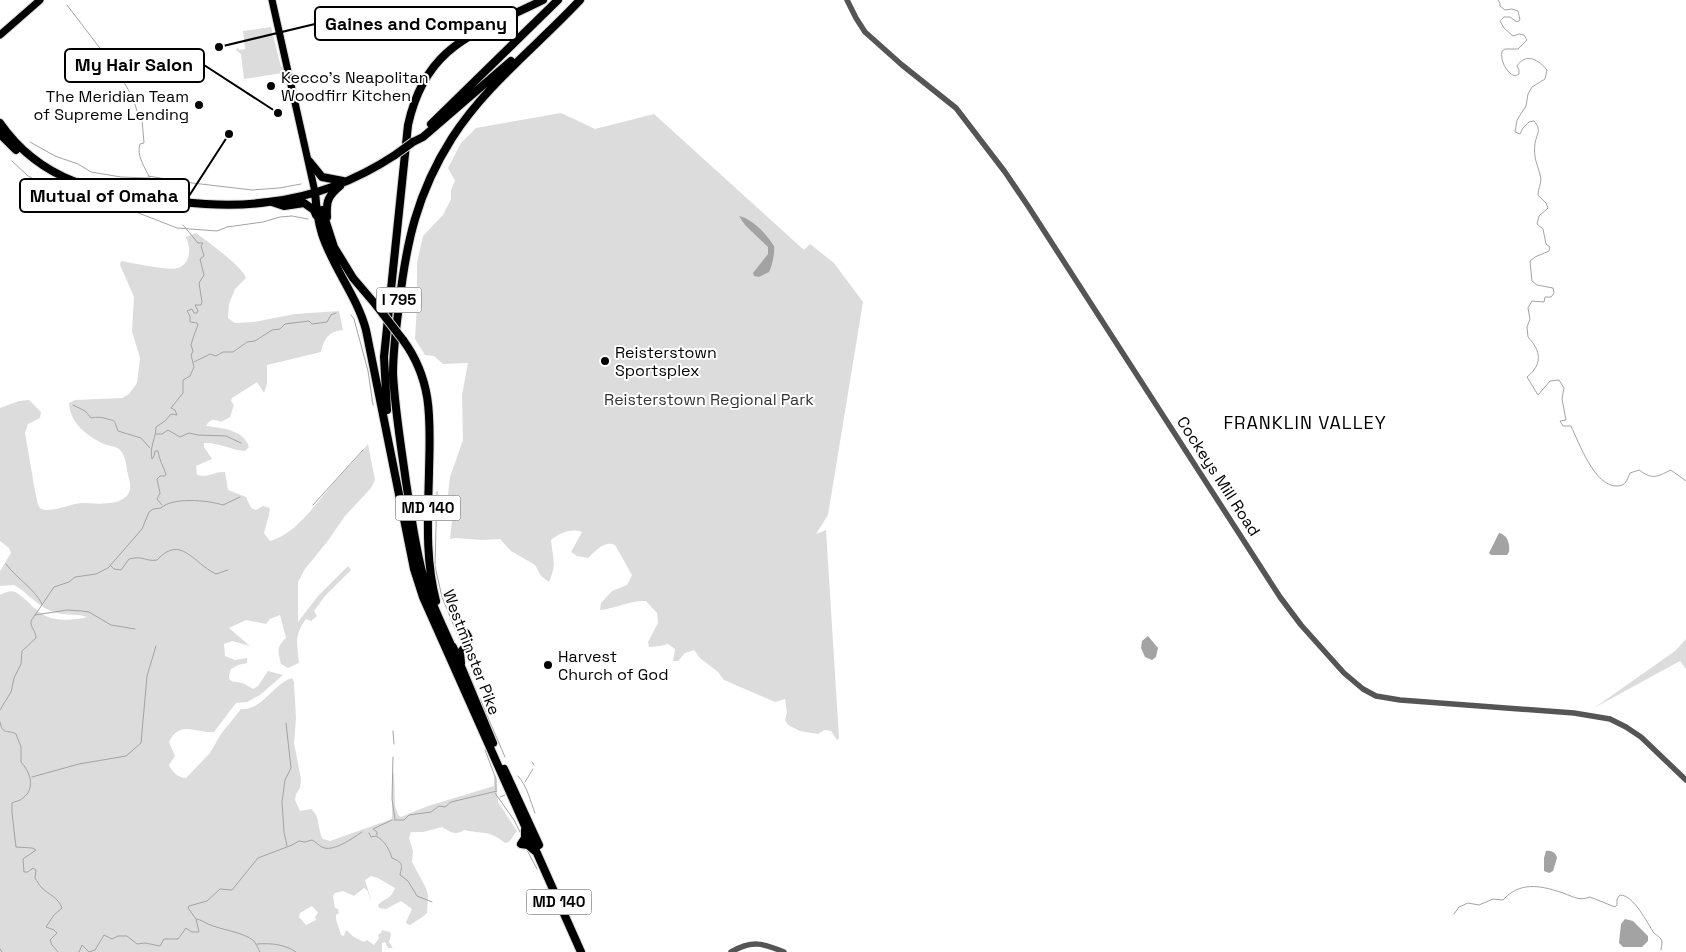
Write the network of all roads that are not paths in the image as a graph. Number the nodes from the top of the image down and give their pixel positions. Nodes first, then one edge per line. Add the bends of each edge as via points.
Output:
1 (40, 0) edge
2 (272, 0) edge
3 (543, 0) edge
4 (558, 0) edge
5 (579, 0) edge
6 (847, 0) edge
7 (0, 34) edge
8 (0, 123) edge
9 (0, 134) edge
10 (413, 142) junction
11 (309, 161) junction
12 (39, 163) junction
13 (345, 181) junction
14 (315, 192) junction
15 (271, 202) junction
16 (325, 233) junction
17 (335, 266) junction
18 (356, 281) junction
19 (355, 298) junction
20 (375, 307) junction
21 (402, 504) junction
22 (466, 632) dead end
23 (454, 652) junction
24 (462, 670) junction
25 (1686, 780) edge
26 (581, 952) edge
27 (587, 952) edge
28 (731, 952) edge
29 (784, 952) edge

1 - 7 main road
2 - 11 main road, Westminster Pike / MD 140
3 - 21 highway, I 795 via 468,36 452,48 428,74 411,109 384,357 387,412
4 - 10 highway
5 - 10 highway via 482,88 423,138
5 - 23 highway, I 795 via 486,93 463,122 429,182 408,242 395,337 396,409 420,567
6 - 25 street, Cockeys Mill Road via 872,38 950,102 968,122 1028,206 1280,597 1350,679 1369,692 1389,699 1574,713 1610,719 1641,737
8 - 12 highway
9 - 12 highway via 26,158
10 - 13 highway, bridge via 371,170
11 - 13 highway via 322,177
11 - 14 main road, Westminster Pike / MD 140
12 - 15 highway via 80,184 120,193 196,204
13 - 14 highway
13 - 16 highway via 327,201
14 - 15 highway
14 - 16 highway, Westminster Pike / MD 140 via 320,200
15 - 16 highway via 284,206 310,206
16 - 17 highway, Westminster Pike / MD 140
16 - 18 highway, Westminster Pike / MD 140
17 - 18 highway via 342,266
17 - 19 highway, Westminster Pike / MD 140
18 - 19 highway via 358,294
18 - 20 highway, Westminster Pike / MD 140
19 - 20 highway via 364,298
19 - 21 highway, Westminster Pike / MD 140 via 366,330
20 - 23 highway, Westminster Pike / MD 140, bridge via 417,362 425,384 429,405 429,568 437,605
21 - 26 highway, Westminster Pike / MD 140 via 414,569 423,597 525,828 521,844 529,845 536,852
22 - 24 highway via 469,643 460,654
23 - 24 highway, Westminster Pike / MD 140
24 - 27 highway, Westminster Pike / MD 140
28 - 29 street via 756,943

